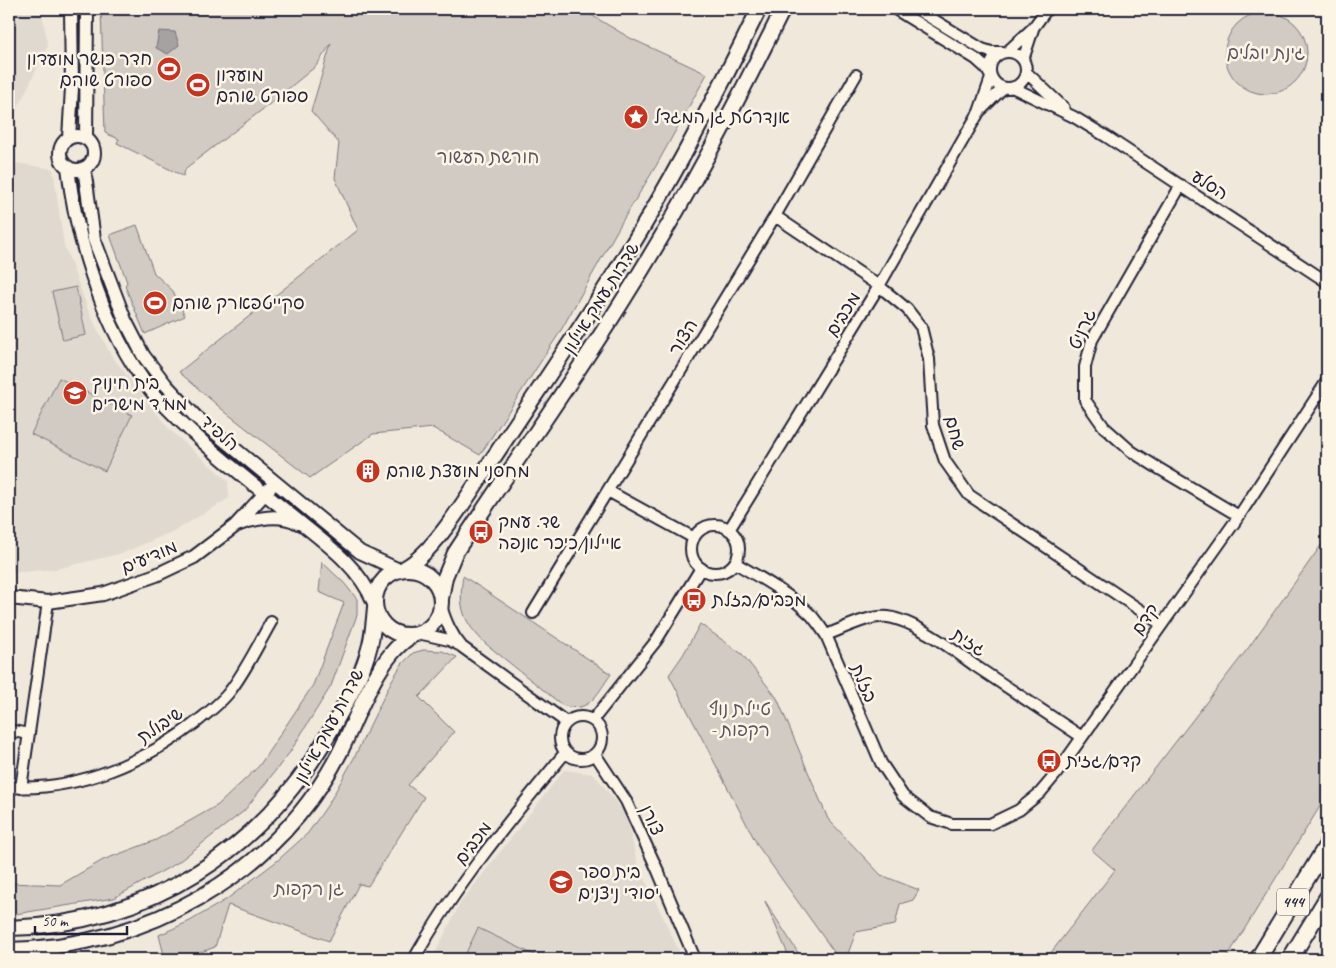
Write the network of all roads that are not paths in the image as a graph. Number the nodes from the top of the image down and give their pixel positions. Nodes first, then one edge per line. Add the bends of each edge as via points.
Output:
1 (71, 9) edge
2 (87, 9) edge
3 (759, 9) edge
4 (783, 9) edge
5 (895, 9) edge
6 (916, 9) edge
7 (1048, 9) edge
8 (1033, 28) junction
9 (1005, 52) junction
10 (1023, 60) junction
11 (1026, 72) junction
12 (856, 75) dead end
13 (990, 76) junction
14 (1003, 88) junction
15 (1014, 88) junction
16 (979, 112) junction
17 (1074, 117) junction
18 (69, 138) junction
19 (86, 139) junction
20 (68, 167) junction
21 (84, 168) junction
22 (1181, 185) junction
23 (775, 216) junction
24 (1327, 282) edge
25 (879, 286) junction
26 (1327, 382) edge
27 (275, 482) junction
28 (608, 491) junction
29 (265, 494) junction
30 (1240, 516) junction
31 (235, 526) junction
32 (305, 527) junction
33 (729, 530) junction
34 (694, 538) junction
35 (734, 564) junction
36 (701, 568) junction
37 (402, 569) junction
38 (9, 598) edge
39 (48, 602) junction
40 (441, 602) junction
41 (374, 605) junction
42 (533, 613) dead end
43 (270, 622) dead end
44 (1161, 624) junction
45 (416, 634) junction
46 (826, 635) junction
47 (462, 647) junction
48 (593, 720) junction
49 (566, 722) junction
50 (9, 730) edge
51 (28, 734) junction
52 (1082, 737) junction
53 (565, 753) junction
54 (595, 754) junction
55 (9, 787) edge
56 (21, 788) junction
57 (952, 824) joint
58 (1327, 845) edge
59 (1327, 898) edge
60 (9, 928) edge
61 (58, 946) junction
62 (9, 950) edge
63 (44, 959) edge
64 (414, 959) edge
65 (695, 959) edge
66 (1258, 959) edge
67 (1290, 959) edge

1 - 18 street
2 - 19 street
3 - 37 main road, שדרות עמק איילון via 694,136 606,287 446,526 413,564
4 - 40 main road, שדרות עמק איילון via 721,130 650,257 455,552 445,577
5 - 13 street via 976,59
6 - 9 street via 982,49
7 - 8 street
8 - 9 street
8 - 10 street
9 - 10 street via 1017,54
9 - 13 street via 993,59
10 - 11 street
11 - 15 street
11 - 17 street, הסלע
12 - 23 street, הצור
13 - 14 street
13 - 16 street, מכבים
14 - 15 street
14 - 16 street, מכבים
15 - 17 street, הסלע
16 - 25 street, מכבים
17 - 22 street, הסלע
18 - 19 street
18 - 20 street via 60,152
19 - 21 street via 94,154
20 - 21 street
20 - 29 street, הלפיד via 69,184 92,278 129,358 153,394
21 - 27 street, הלפיד via 94,239 125,320 143,355 196,417
22 - 24 street, הסלע
22 - 30 street, גרניט via 1092,340 1085,367 1085,400 1104,427 1131,451
23 - 25 street, שחם
23 - 28 street, הצור
25 - 33 street, מכבים
25 - 44 street, שחם via 907,309 921,327 929,360 933,425 945,461 969,495
26 - 30 street, קדם
27 - 29 street, מודיעים
27 - 37 street, הלפיד via 360,552
28 - 34 street
28 - 42 street, הצור
29 - 31 street, מודיעים
29 - 32 street, הלפיד
30 - 44 street, קדם
31 - 32 street via 266,518 294,521
31 - 39 street, מודיעים via 194,557 156,575 102,594
32 - 41 street, הלפיד via 351,567 369,591
33 - 34 street via 714,525 699,531
33 - 35 street via 738,542
34 - 36 street via 692,554
35 - 36 street via 719,573
35 - 46 street, בזלת via 768,582 797,604
36 - 48 street via 656,641
37 - 40 main road via 416,569 427,574 440,592
37 - 41 main road via 393,571 381,581
38 - 39 street, מודיעים
39 - 51 street
40 - 45 main road via 433,624
40 - 47 street via 446,624
41 - 45 main road via 383,624 390,630 402,635
41 - 60 main road, שדרות עמק איילון via 366,658 348,698 307,768 257,827 220,857 148,899 82,920
43 - 56 street, שיבולת via 253,656 229,692 183,733 113,770 65,783
44 - 52 street, קדם
45 - 47 street via 449,640
45 - 61 main road, שדרות עמק איילון via 405,639 385,661 321,786 292,824 272,843 233,876 157,920 86,942
46 - 52 street, גזית via 865,620 886,617 900,620 953,650
46 - 57 street, בזלת via 880,763 903,796 930,817
47 - 49 street
48 - 49 street via 579,717
48 - 54 street via 602,733 600,748
49 - 53 street via 560,734
50 - 51 street
51 - 56 street
52 - 57 street, קדם via 1040,793 1019,810 990,824
53 - 54 street via 579,760
53 - 64 street, מכבים via 457,892
54 - 65 street, צורן via 626,801
55 - 56 street, שיבולת
58 - 66 main road, 444
59 - 67 main road, 444
61 - 62 main road, שדרות עמק איילון
61 - 63 street

